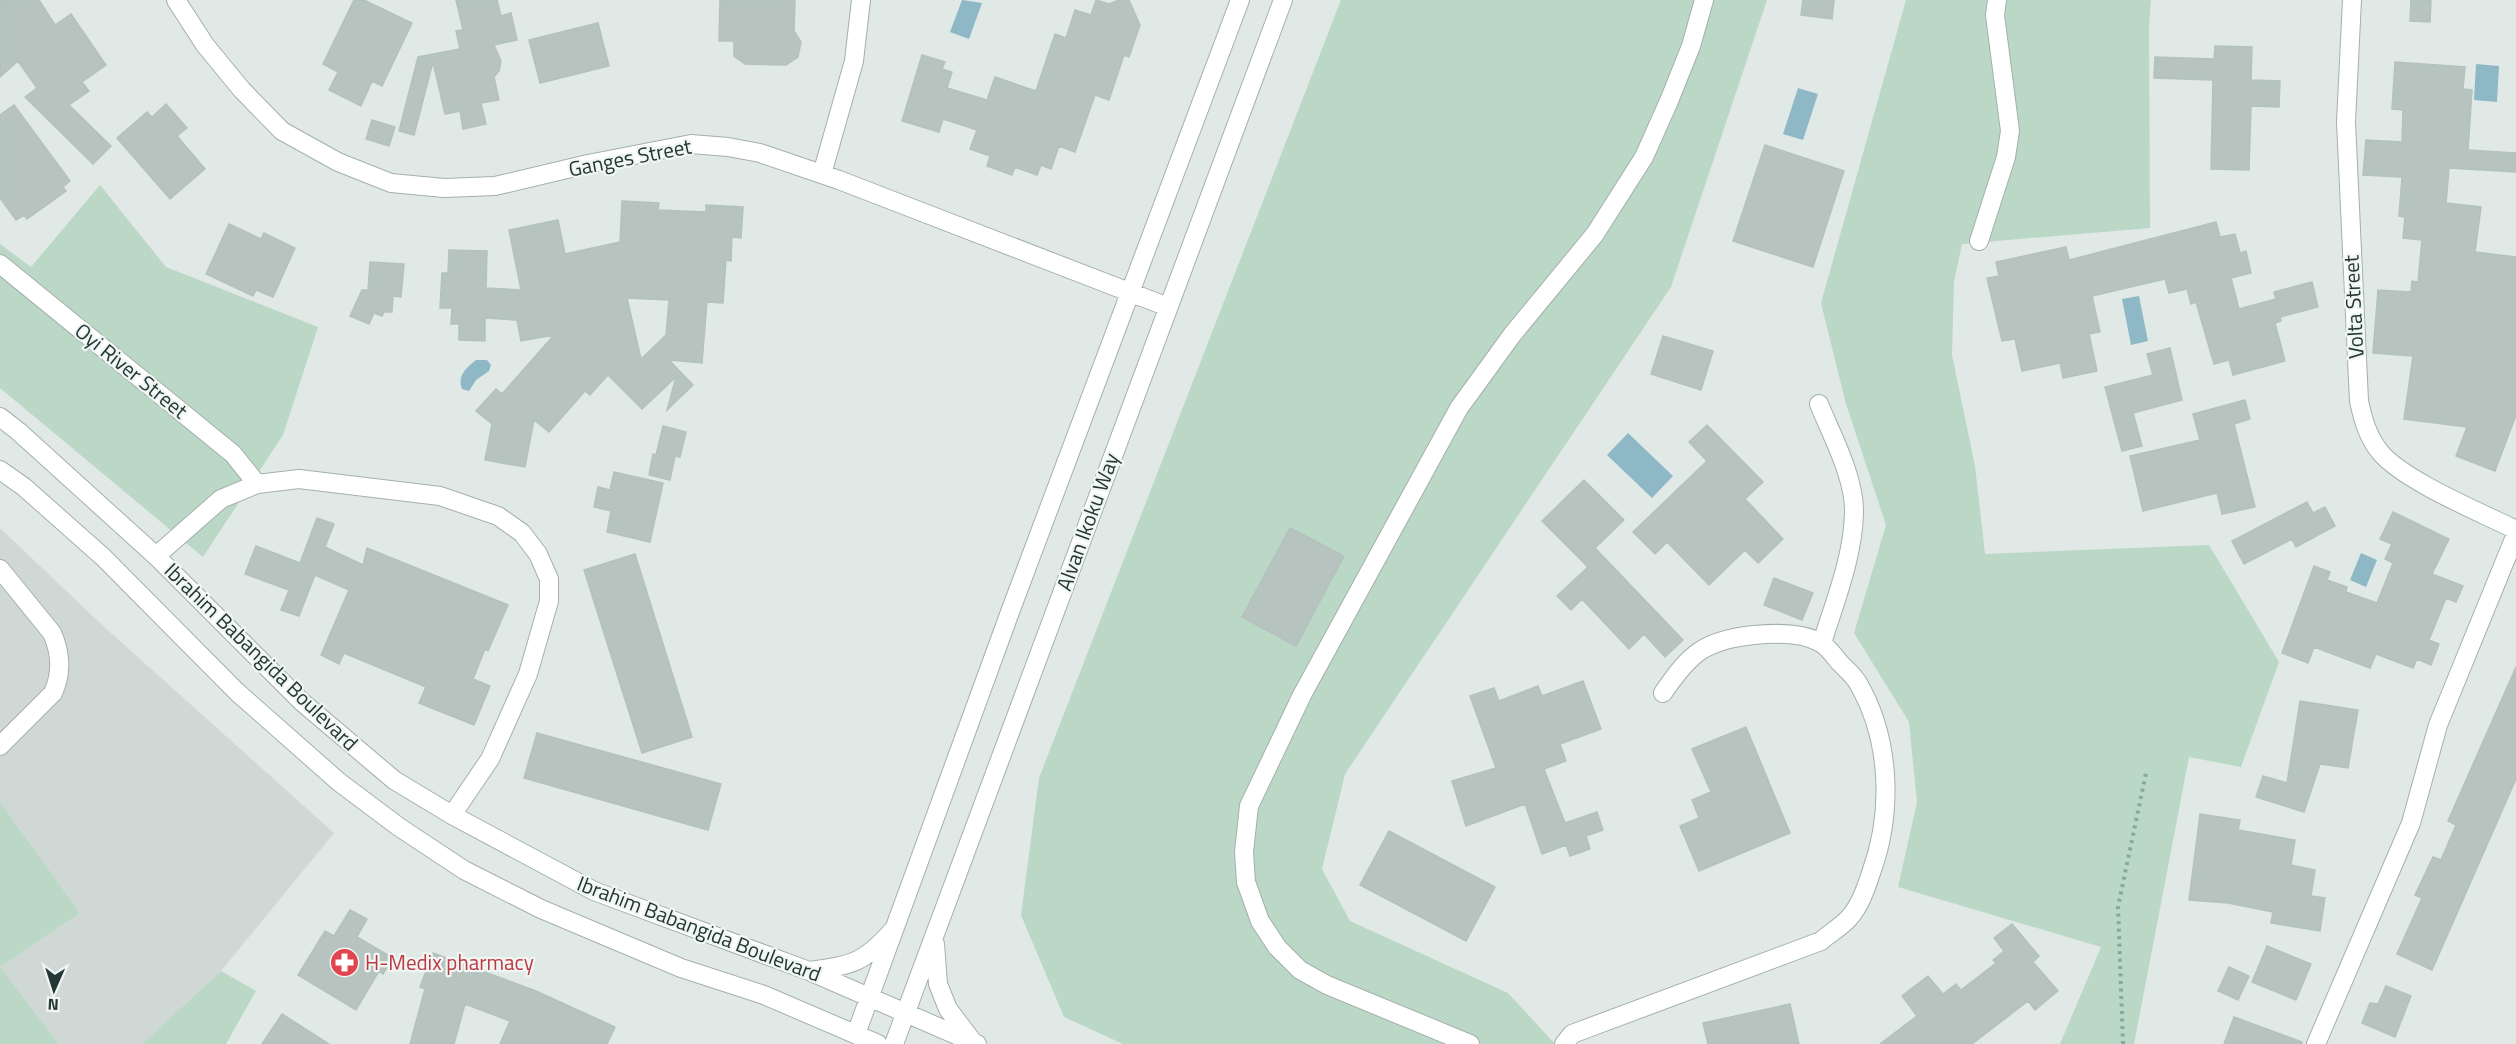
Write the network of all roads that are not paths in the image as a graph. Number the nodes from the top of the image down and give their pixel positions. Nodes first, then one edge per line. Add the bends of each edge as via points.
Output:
1 (176, 0) edge
2 (861, 0) edge
3 (1240, 0) edge
4 (1283, 0) edge
5 (1704, 0) edge
6 (1997, 0) edge
7 (2352, 0) edge
8 (822, 174) junction
9 (1979, 242) dead end
10 (0, 264) edge
11 (1129, 291) junction
12 (1168, 307) junction
13 (1819, 404) dead end
14 (0, 417) edge
15 (0, 470) edge
16 (257, 484) junction
17 (2516, 532) edge
18 (156, 556) junction
19 (0, 569) edge
20 (1822, 643) junction
21 (1663, 693) dead end
22 (0, 746) edge
23 (452, 815) junction
24 (897, 926) junction
25 (934, 936) junction
26 (809, 971) junction
27 (870, 997) junction
28 (906, 1012) junction
29 (869, 1041) edge
30 (975, 1043) edge
31 (894, 1044) edge
32 (1470, 1044) edge
33 (1564, 1044) edge
34 (2316, 1044) edge

1 - 8 street, Ganges Street via 242,90 282,131 338,162 391,183 444,188 495,186 691,144 760,153
2 - 8 street via 854,61
3 - 11 street, Alvan Ikoku Way
4 - 12 street, Alvan Ikoku Way
5 - 32 street via 1670,101 1644,157 1595,234 1512,335 1459,408 1307,685 1249,806 1245,882 1260,921 1277,947 1300,970 1327,985
6 - 9 street via 1995,15 2010,131 2006,157
7 - 17 street, Volta Street via 2346,122 2359,401 2366,429 2380,452 2400,471
8 - 11 street, Ganges Street
10 - 16 street, Oyi River Street via 233,454
11 - 12 street, Ganges Street
11 - 24 street, Alvan Ikoku Way
12 - 25 street, Alvan Ikoku Way
13 - 20 street via 1847,472 1854,512 1849,553
14 - 18 street, Ibrahim Babangida Boulevard
15 - 29 street, Ibrahim Babangida Boulevard via 103,558 253,706 339,782 464,870 541,909 681,968 764,995
16 - 18 street via 221,499
16 - 23 street via 299,479 440,496 498,516 522,532 538,554 549,579 549,601 528,674 490,759
17 - 34 street via 2438,725 2411,823
18 - 23 street, Ibrahim Babangida Boulevard via 302,702 394,780
19 - 22 street via 46,623 60,661 53,693
20 - 21 street via 1790,634 1727,638 1695,652
20 - 33 street via 1858,682 1873,716 1887,786 1877,856 1850,917 1821,941 1572,1034
23 - 26 street, Ibrahim Babangida Boulevard via 594,891
24 - 26 street via 869,955 838,967
24 - 27 street, Alvan Ikoku Way
25 - 28 street, Alvan Ikoku Way
25 - 30 street via 938,984 948,1009
26 - 27 street, Ibrahim Babangida Boulevard
27 - 28 street, Ibrahim Babangida Boulevard
27 - 29 street, Alvan Ikoku Way
28 - 30 street, Ibrahim Babangida Boulevard
28 - 31 street, Alvan Ikoku Way

